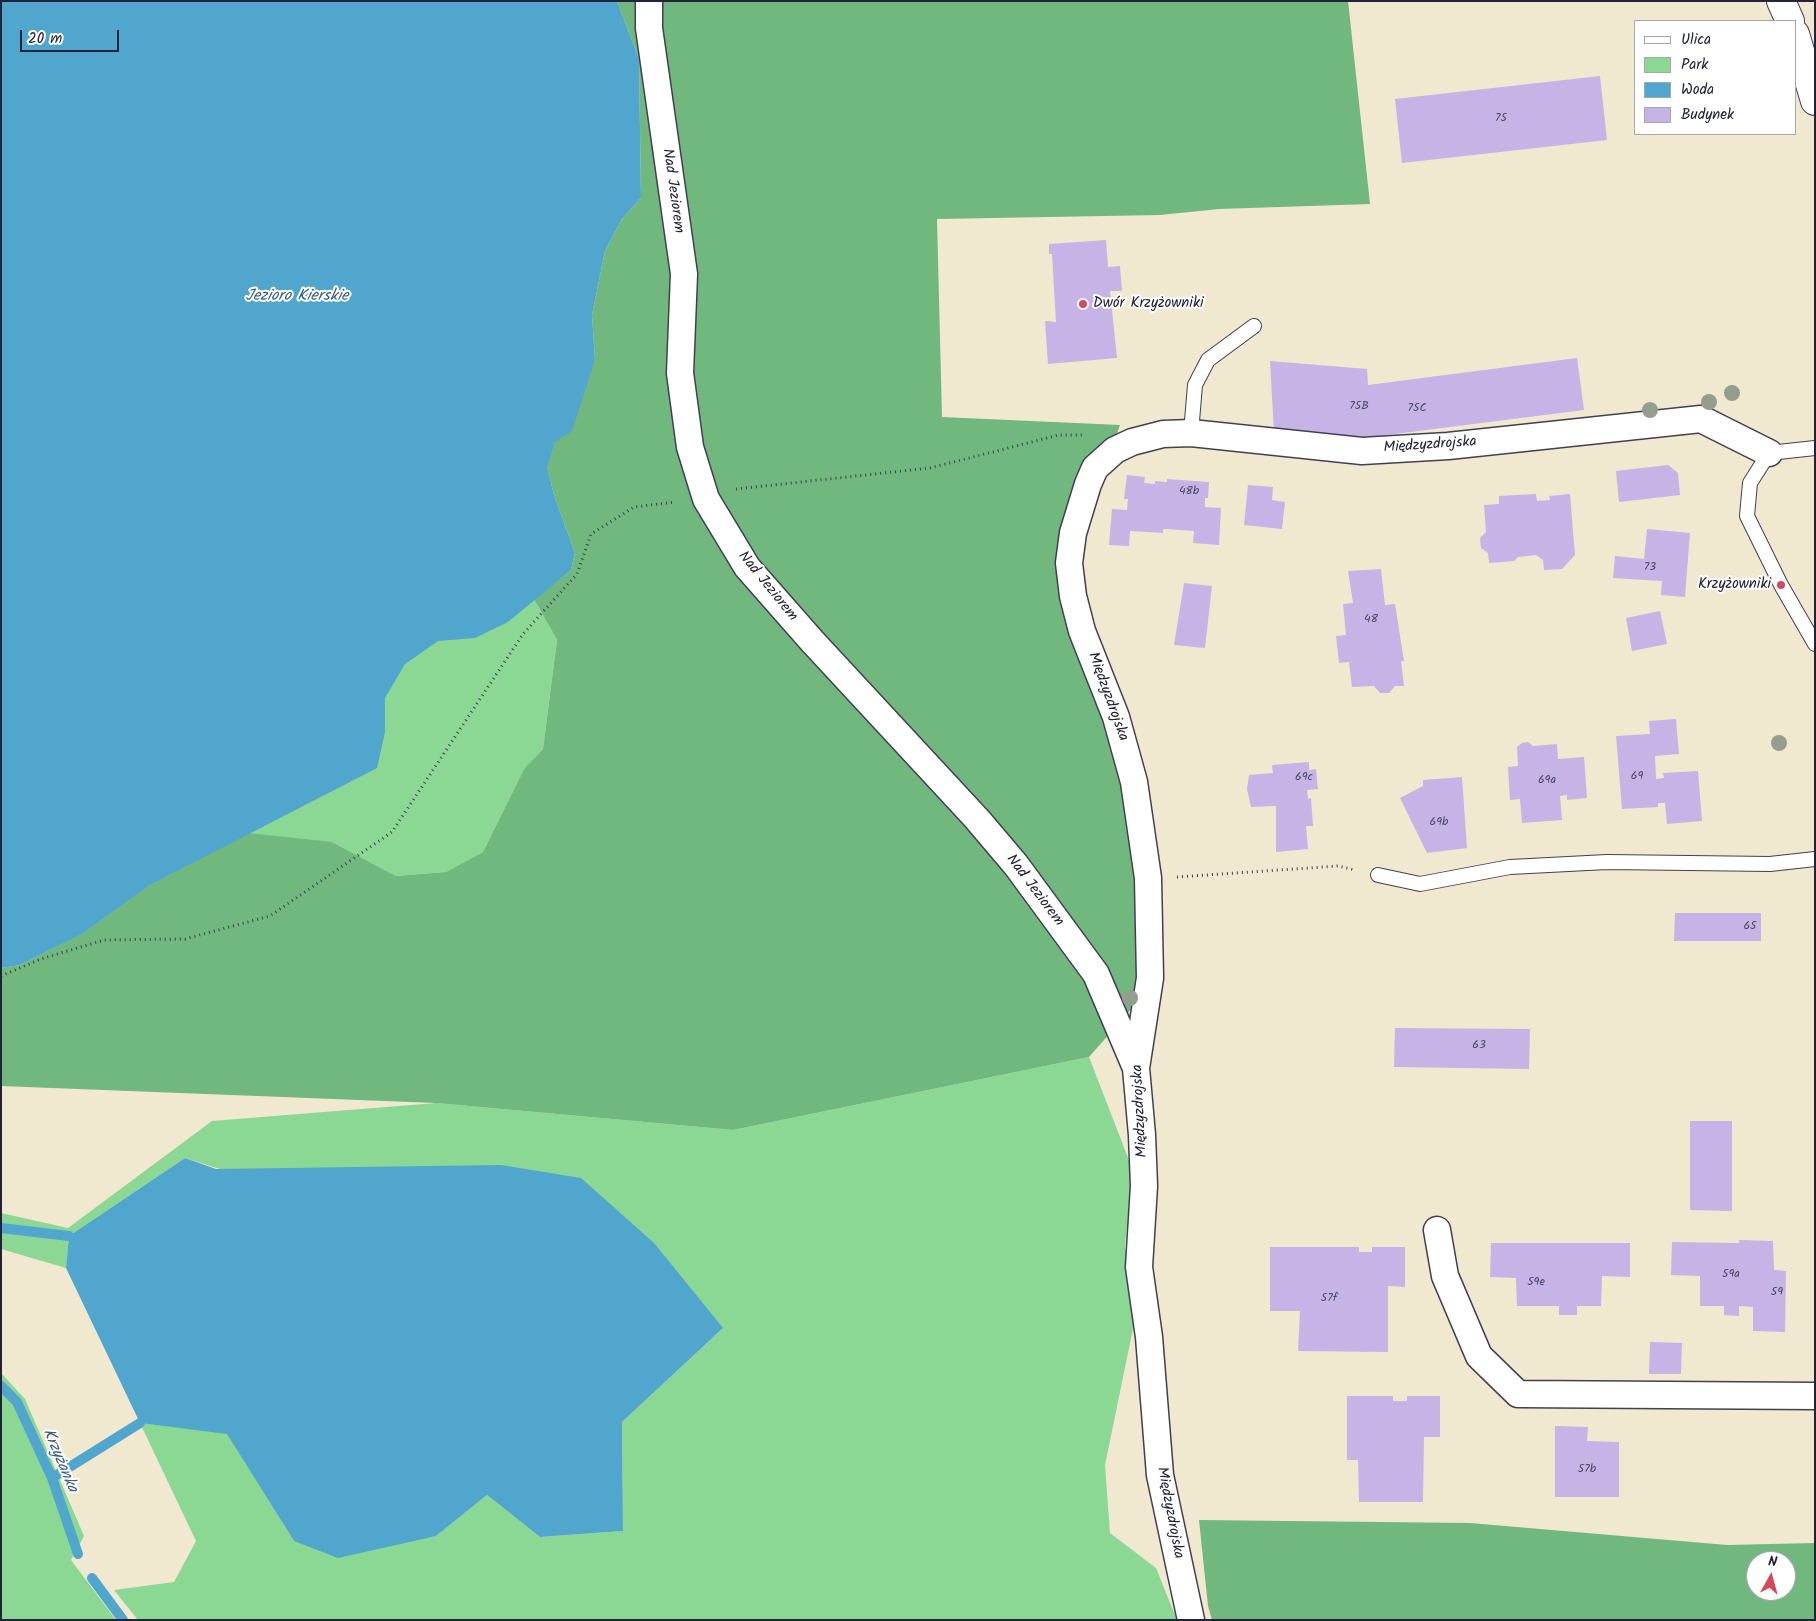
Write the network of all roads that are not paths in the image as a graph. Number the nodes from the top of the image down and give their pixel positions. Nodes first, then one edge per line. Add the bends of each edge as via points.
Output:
1 (649, 1) edge
2 (1781, 1) edge
3 (1790, 20) edge
4 (1796, 37) edge
5 (1815, 101) edge
6 (1254, 326) dead end
7 (1191, 433) junction
8 (1815, 448) edge
9 (1769, 453) junction
10 (1815, 644) edge
11 (1815, 859) edge
12 (1378, 875) road end
13 (1136, 1068) junction
14 (1437, 1230) dead end
15 (1815, 1396) edge
16 (1191, 1620) edge

1 - 13 street, Nad Jeziorem via 649,28 684,274 680,373 690,447 706,499 747,567 1016,865 1096,974
2 - 3 street
4 - 5 street
6 - 7 lane via 1208,360 1195,386
7 - 9 street, Międzyzdrojska via 1362,451 1448,446 1701,419
7 - 13 street, Międzyzdrojska via 1163,434 1132,442 1115,450 1095,468 1073,533 1069,563 1082,631 1116,717 1140,814 1148,878 1150,978
8 - 9 lane
9 - 10 lane via 1750,483 1747,516
11 - 12 lane via 1770,864 1606,862 1520,866 1420,884
13 - 16 street, Międzyzdrojska via 1144,1186 1139,1267 1149,1337 1160,1475
14 - 15 street via 1445,1276 1479,1356 1518,1394

